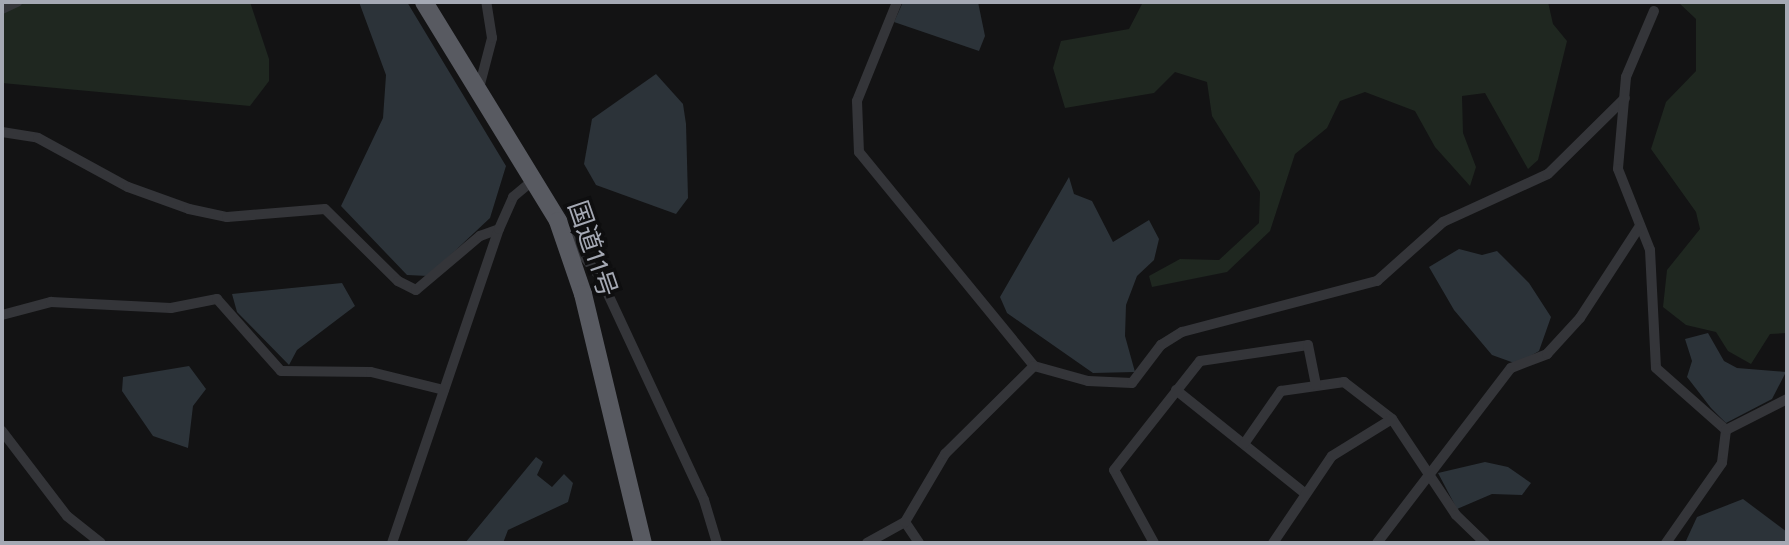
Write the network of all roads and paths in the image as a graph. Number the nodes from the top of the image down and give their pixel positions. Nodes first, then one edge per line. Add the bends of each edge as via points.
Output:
1 (17, 2) edge
2 (424, 2) edge
3 (486, 2) edge
4 (897, 2) edge
5 (2, 9) edge
6 (1654, 11) dead end
7 (479, 89) junction
8 (1625, 98) junction
9 (2, 132) edge
10 (536, 178) junction
11 (1640, 226) junction
12 (561, 228) junction
13 (499, 229) junction
14 (2, 315) edge
15 (1034, 366) junction
16 (1316, 385) junction
17 (444, 390) junction
18 (1176, 390) junction
19 (1787, 400) edge
20 (1392, 419) junction
21 (1726, 430) junction
22 (2, 431) edge
23 (1244, 444) junction
24 (1430, 473) junction
25 (1306, 494) junction
26 (905, 522) junction
27 (101, 543) edge
28 (392, 543) edge
29 (643, 543) edge
30 (717, 543) edge
31 (867, 543) edge
32 (919, 543) edge
33 (1154, 543) edge
34 (1273, 543) edge
35 (1377, 543) edge
36 (1485, 543) edge
37 (1666, 543) edge

1 - 5 street
2 - 7 highway, 国道11号
3 - 7 street via 492,38
4 - 15 street via 857,101 859,152
6 - 8 street via 1634,50
7 - 10 highway, 国道11号
8 - 11 street via 1618,169
8 - 15 street via 1548,174 1443,222 1377,281 1182,332 1161,345 1132,383 1088,381
9 - 13 street via 38,138 128,187 189,209 228,217 325,209 398,281 416,290 480,236
10 - 12 highway, 国道11号
10 - 13 street via 513,197
11 - 21 street via 1650,250 1656,368
11 - 24 street via 1580,318 1547,354 1511,368
12 - 29 highway, 国道11号
12 - 30 street via 600,277 704,500
13 - 17 street
14 - 17 street via 51,303 171,307 217,299 281,371 371,372
15 - 26 street via 944,454
16 - 18 street via 1308,345 1200,361
16 - 20 street via 1344,382
16 - 23 street via 1281,391
17 - 28 street
18 - 23 street
18 - 33 street via 1114,470
19 - 21 street
20 - 24 street
20 - 25 street via 1332,456
21 - 37 street via 1722,463
22 - 27 street via 66,516
23 - 25 street
24 - 35 street
24 - 36 street via 1456,515
25 - 34 street
26 - 31 street
26 - 32 street

